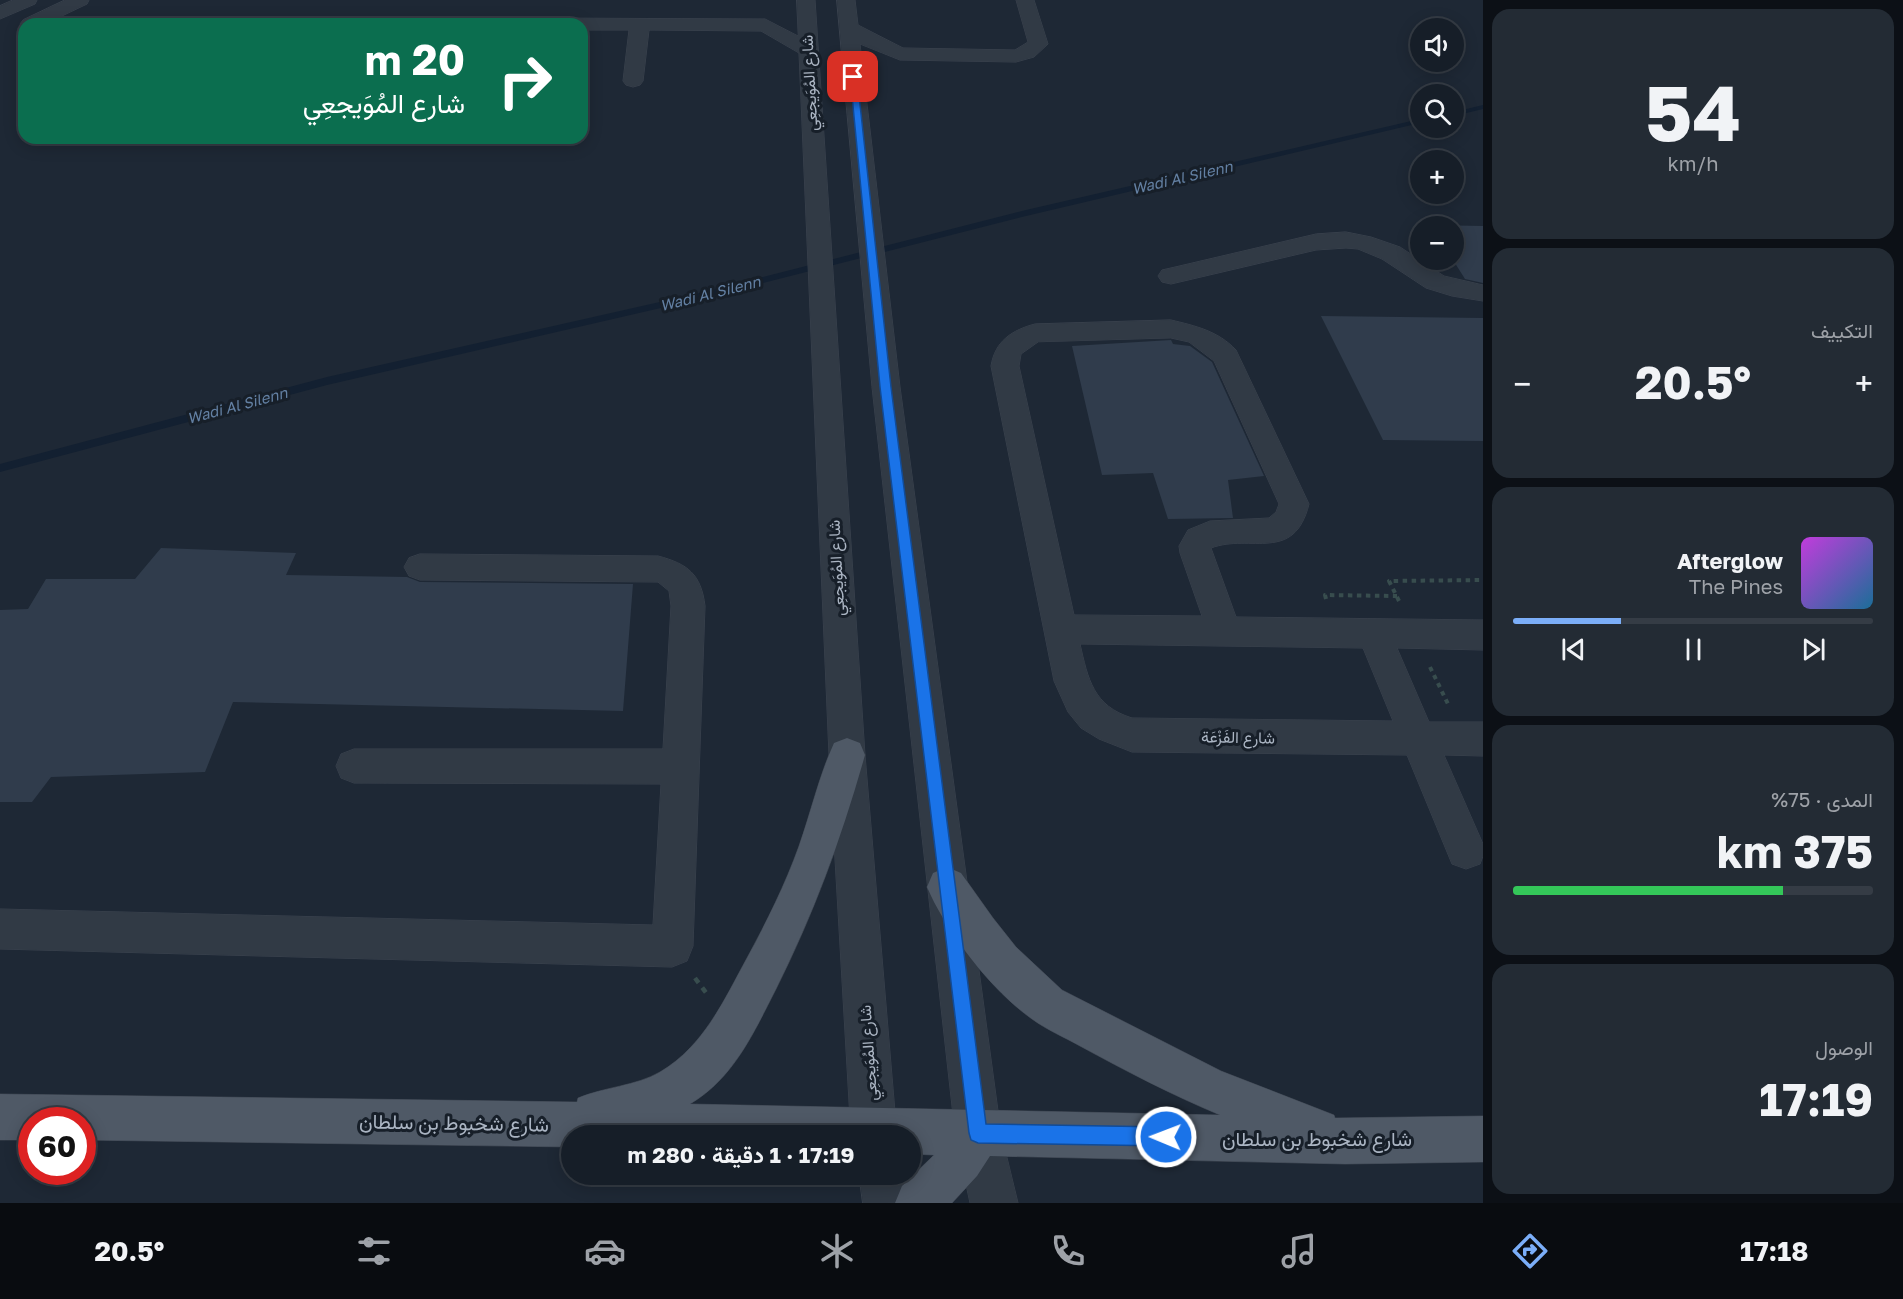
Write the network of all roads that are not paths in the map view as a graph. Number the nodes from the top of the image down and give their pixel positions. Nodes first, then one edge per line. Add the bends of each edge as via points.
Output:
1 (28, 0) edge
2 (80, 0) edge
3 (846, 0) edge
4 (1025, 0) edge
5 (739, 6) dead end
6 (786, 13) edge
7 (0, 14) edge
8 (42, 18) edge
9 (588, 24) edge
10 (640, 24) junction
11 (849, 28) junction
12 (808, 50) junction
13 (900, 54) junction
14 (853, 77) junction
15 (633, 81) dead end
16 (1171, 276) dead end
17 (1483, 294) edge
18 (420, 567) dead end
19 (1059, 629) junction
20 (1224, 632) junction
21 (1374, 634) junction
22 (1483, 635) edge
23 (1419, 738) junction
24 (1483, 739) edge
25 (847, 755) junction
26 (354, 766) dead end
27 (681, 767) junction
28 (1466, 850) dead end
29 (947, 888) junction
30 (0, 929) edge
31 (0, 1118) edge
32 (559, 1124) junction
33 (594, 1125) edge
34 (873, 1125) edge
35 (921, 1133) edge
36 (978, 1133) junction
37 (1483, 1138) edge
38 (1345, 1140) junction
39 (884, 1185) edge
40 (887, 1203) edge
41 (919, 1203) edge
42 (993, 1203) edge

1 - 7 street
2 - 8 street
3 - 11 street
4 - 13 street via 1038,39 1035,49 1027,53
5 - 6 street
6 - 10 street
6 - 12 street, شارع المُوَيجعِي
6 - 12 street
9 - 10 street
10 - 15 street
11 - 13 street
11 - 14 street
12 - 25 street, شارع المُوَيجعِي
13 - 14 street
14 - 29 street
16 - 17 street via 1316,242 1346,240 1391,253 1435,282
18 - 27 street via 658,569 679,577 685,585 688,606
19 - 20 street
19 - 20 street, شارع الفَزْعَة via 1006,357 1016,342 1035,333 1171,329 1197,335 1227,357 1294,504 1288,523 1279,529 1214,532 1199,539 1195,546
19 - 23 street, شارع الفَزْعَة via 1076,696 1099,721 1115,730 1149,736
20 - 21 street
21 - 22 street
21 - 23 street
23 - 24 street, شارع الفَزْعَة
23 - 28 street
25 - 32 main road via 824,833 795,907 720,1049 677,1087 651,1099
25 - 34 street, شارع المُوَيجعِي
26 - 27 street
27 - 30 street via 672,946
29 - 36 street
29 - 38 main road via 989,947 1042,1001 1207,1087
31 - 32 main road, شارع شخبوط بن سلطان
32 - 33 main road, شارع شخبوط بن سلطان
35 - 36 main road, شارع شخبوط بن سلطان
36 - 38 main road, شارع شخبوط بن سلطان
36 - 41 main road via 961,1160
36 - 42 street
37 - 38 main road, شارع شخبوط بن سلطان
39 - 40 street

